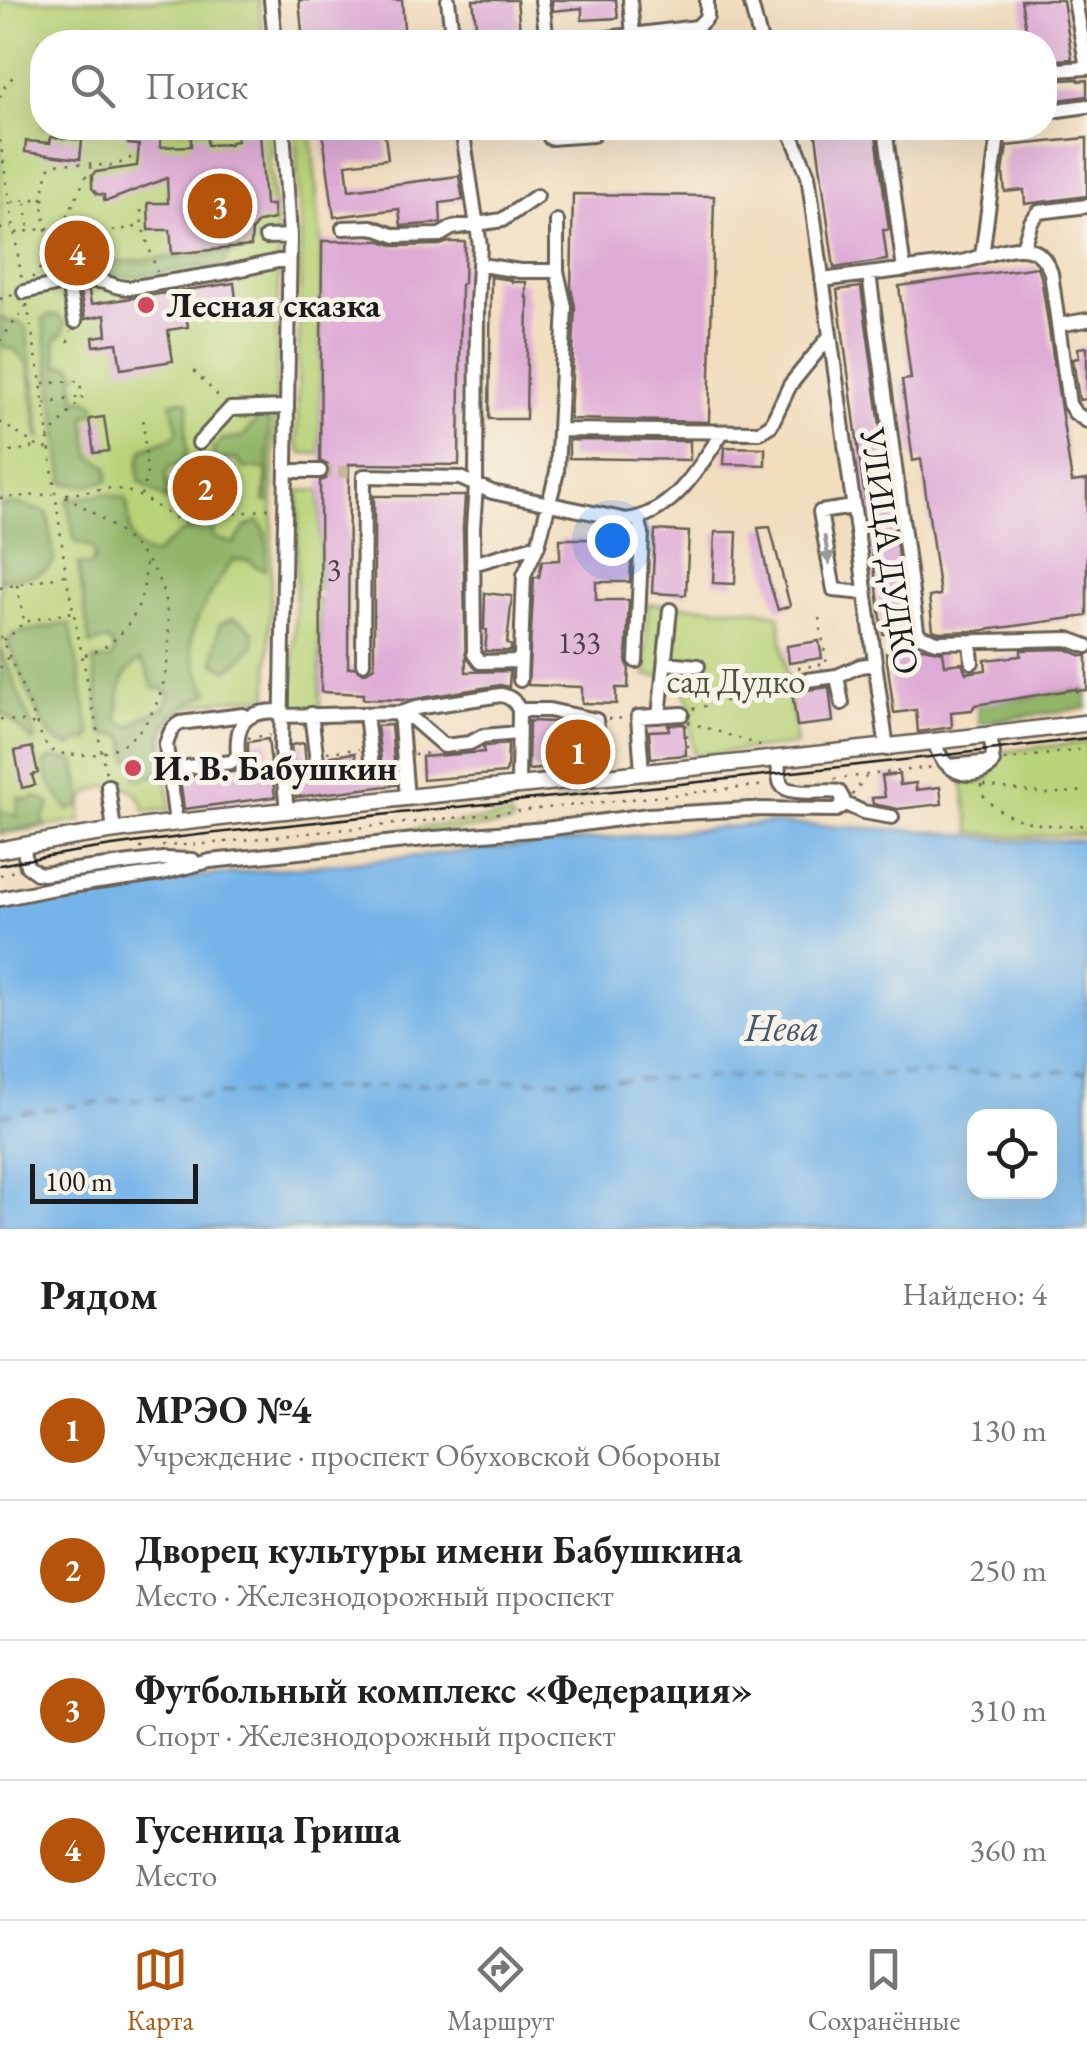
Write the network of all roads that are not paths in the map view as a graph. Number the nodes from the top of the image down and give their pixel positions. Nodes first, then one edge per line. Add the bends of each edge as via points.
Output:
1 (271, 0) edge
2 (448, 0) edge
3 (542, 0) edge
4 (630, 0) edge
5 (750, 0) edge
6 (1075, 0) edge
7 (707, 4) edge
8 (275, 30) edge
9 (452, 30) edge
10 (546, 30) edge
11 (632, 30) edge
12 (676, 30) edge
13 (758, 30) edge
14 (1087, 68) edge
15 (1057, 71) edge
16 (1087, 106) edge
17 (1057, 110) edge
18 (284, 140) edge
19 (464, 140) edge
20 (794, 140) edge
21 (887, 140) edge
22 (997, 140) edge
23 (536, 196) dead end
24 (1087, 206) edge
25 (557, 221) dead end
26 (477, 224) junction
27 (343, 228) dead end
28 (290, 236) junction
29 (266, 237) dead end
30 (1023, 247) junction
31 (982, 256) junction
32 (289, 261) junction
33 (480, 266) junction
34 (904, 270) junction
35 (556, 271) junction
36 (870, 274) junction
37 (822, 280) junction
38 (62, 285) junction
39 (26, 298) road end
40 (75, 320) dead end
41 (1087, 320) edge
42 (1058, 325) junction
43 (829, 336) junction
44 (286, 407) junction
45 (1087, 421) edge
46 (559, 430) junction
47 (722, 432) junction
48 (199, 443) dead end
49 (295, 470) dead end
50 (320, 471) tunnel mouth
51 (348, 472) tunnel mouth
52 (364, 476) junction
53 (476, 486) junction
54 (550, 506) junction
55 (854, 506) junction
56 (638, 519) junction
57 (538, 545) junction
58 (473, 564) junction
59 (866, 593) junction
60 (670, 610) dead end
61 (970, 642) junction
62 (1087, 646) edge
63 (636, 660) dead end
64 (520, 661) junction
65 (972, 662) dead end
66 (665, 663) junction
67 (363, 664) dead end
68 (875, 664) junction
69 (698, 666) dead end
70 (831, 673) junction
71 (520, 680) dead end
72 (792, 682) road end
73 (842, 703) dead end
74 (519, 710) junction
75 (400, 713) junction
76 (280, 714) junction
77 (312, 714) junction
78 (366, 714) junction
79 (658, 716) junction
80 (248, 717) junction
81 (684, 718) road end
82 (1087, 723) edge
83 (518, 734) junction
84 (990, 736) junction
85 (935, 742) junction
86 (886, 748) junction
87 (778, 754) junction
88 (372, 768) dead end
89 (169, 769) junction
90 (318, 769) dead end
91 (642, 772) junction
92 (603, 776) junction
93 (108, 786) road end
94 (518, 786) junction
95 (406, 798) junction
96 (843, 801) junction
97 (287, 811) junction
98 (892, 817) dead end
99 (176, 823) junction
100 (114, 830) junction
101 (23, 846) junction
102 (0, 850) edge
103 (165, 865) junction
104 (0, 898) edge

1 - 8 street
2 - 9 street
3 - 10 street
4 - 11 street
5 - 13 street
6 - 14 street
7 - 12 street via 698,27
14 - 15 street
16 - 17 street
18 - 28 street
19 - 26 street
20 - 37 street, УЛИЦА ДУДКО via 808,175
21 - 34 street
22 - 31 street
23 - 26 street via 502,220
24 - 30 street via 1039,212
25 - 35 street
26 - 27 street via 440,235
26 - 33 street
28 - 29 street
28 - 32 street
30 - 31 street
30 - 42 street via 1047,262
31 - 34 street
32 - 38 street via 122,289 98,281
32 - 44 street
33 - 35 street
33 - 53 street
34 - 36 street
35 - 46 street via 565,307
36 - 37 street
36 - 61 street via 917,630 932,642
37 - 43 street, УЛИЦА ДУДКО
38 - 39 street
38 - 40 street
41 - 42 street
42 - 45 street via 1069,404
43 - 47 street via 790,385 771,425 760,432
43 - 55 street, УЛИЦА ДУДКО
44 - 48 street via 230,409
44 - 76 street
46 - 47 street
46 - 54 street
47 - 56 street via 678,494
49 - 50 street
51 - 52 street
52 - 53 street via 460,478
52 - 67 street
53 - 54 street
53 - 58 street
54 - 56 street
54 - 57 street
55 - 59 street, УЛИЦА ДУДКО
55 -> 59 street via 820,512 834,590
56 - 63 street
57 - 58 street
57 - 64 street via 524,575
58 - 64 street via 476,658
59 - 68 street, УЛИЦА ДУДКО
60 - 66 street
61 - 62 street via 1068,639
61 - 65 street
64 - 71 street
66 - 69 street
66 - 79 street
68 - 70 street
68 - 86 street, УЛИЦА ДУДКО
70 - 72 street
70 - 73 street
74 - 75 street via 501,695
74 - 83 street
74 - 92 street via 596,720
75 - 78 street
75 - 83 street via 444,746
75 - 95 street
76 - 77 street
76 - 80 street
76 - 97 street
77 - 78 street
77 - 90 street
78 - 88 street
79 - 81 street
79 - 91 street via 638,717
80 - 89 street via 232,762
80 - 89 street via 174,726 166,745
82 - 84 main road
83 - 94 street
84 - 85 main road
84 - 85 street via 996,761 972,774 947,766
85 - 86 main road
86 - 87 main road
87 - 91 main road
87 - 96 street via 785,789 834,790
89 - 99 street
91 - 92 main road
92 - 94 main road
93 - 100 street
94 - 95 main road
95 - 97 main road
96 - 98 street
96 - 103 street via 836,810 649,816
97 - 99 main road
99 - 100 main road
100 - 101 main road
101 - 102 main road
101 - 103 street via 27,866 43,874
103 - 104 street

